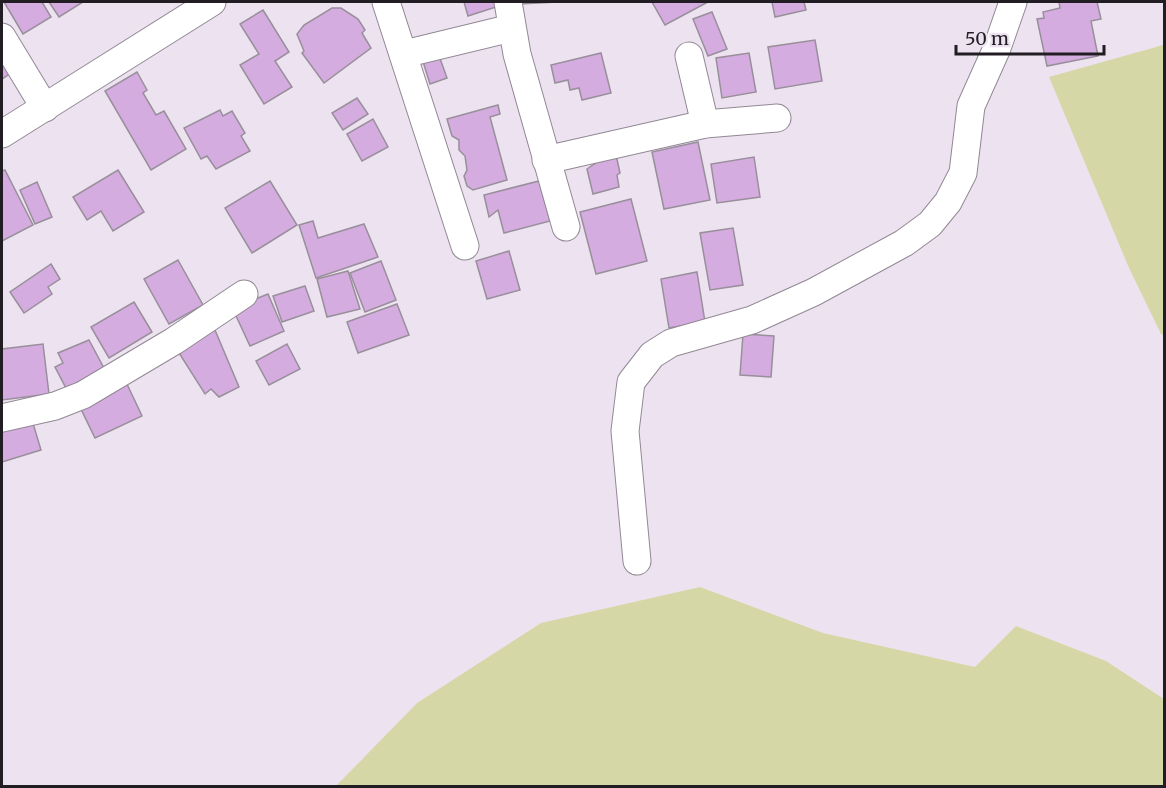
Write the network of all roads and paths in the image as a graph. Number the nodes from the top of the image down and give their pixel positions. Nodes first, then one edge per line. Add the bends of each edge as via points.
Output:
1 (212, 2) edge
2 (386, 2) edge
3 (1013, 2) edge
4 (510, 15) edge
5 (2, 37) edge
6 (404, 54) junction
7 (689, 57) dead end
8 (45, 108) junction
9 (777, 118) dead end
10 (705, 124) junction
11 (2, 134) edge
12 (546, 160) junction
13 (566, 227) dead end
14 (465, 246) dead end
15 (244, 294) dead end
16 (2, 418) edge
17 (637, 561) dead end

1 - 8 street
2 - 6 street
3 - 17 street via 971,106 963,173 948,202 930,224 813,292 752,320 671,343 652,356 632,382 625,431
4 - 6 street
4 - 12 street
5 - 8 street
6 - 14 street
7 - 10 street
8 - 11 street
9 - 10 street
10 - 12 street
12 - 13 street
15 - 16 street via 83,395

